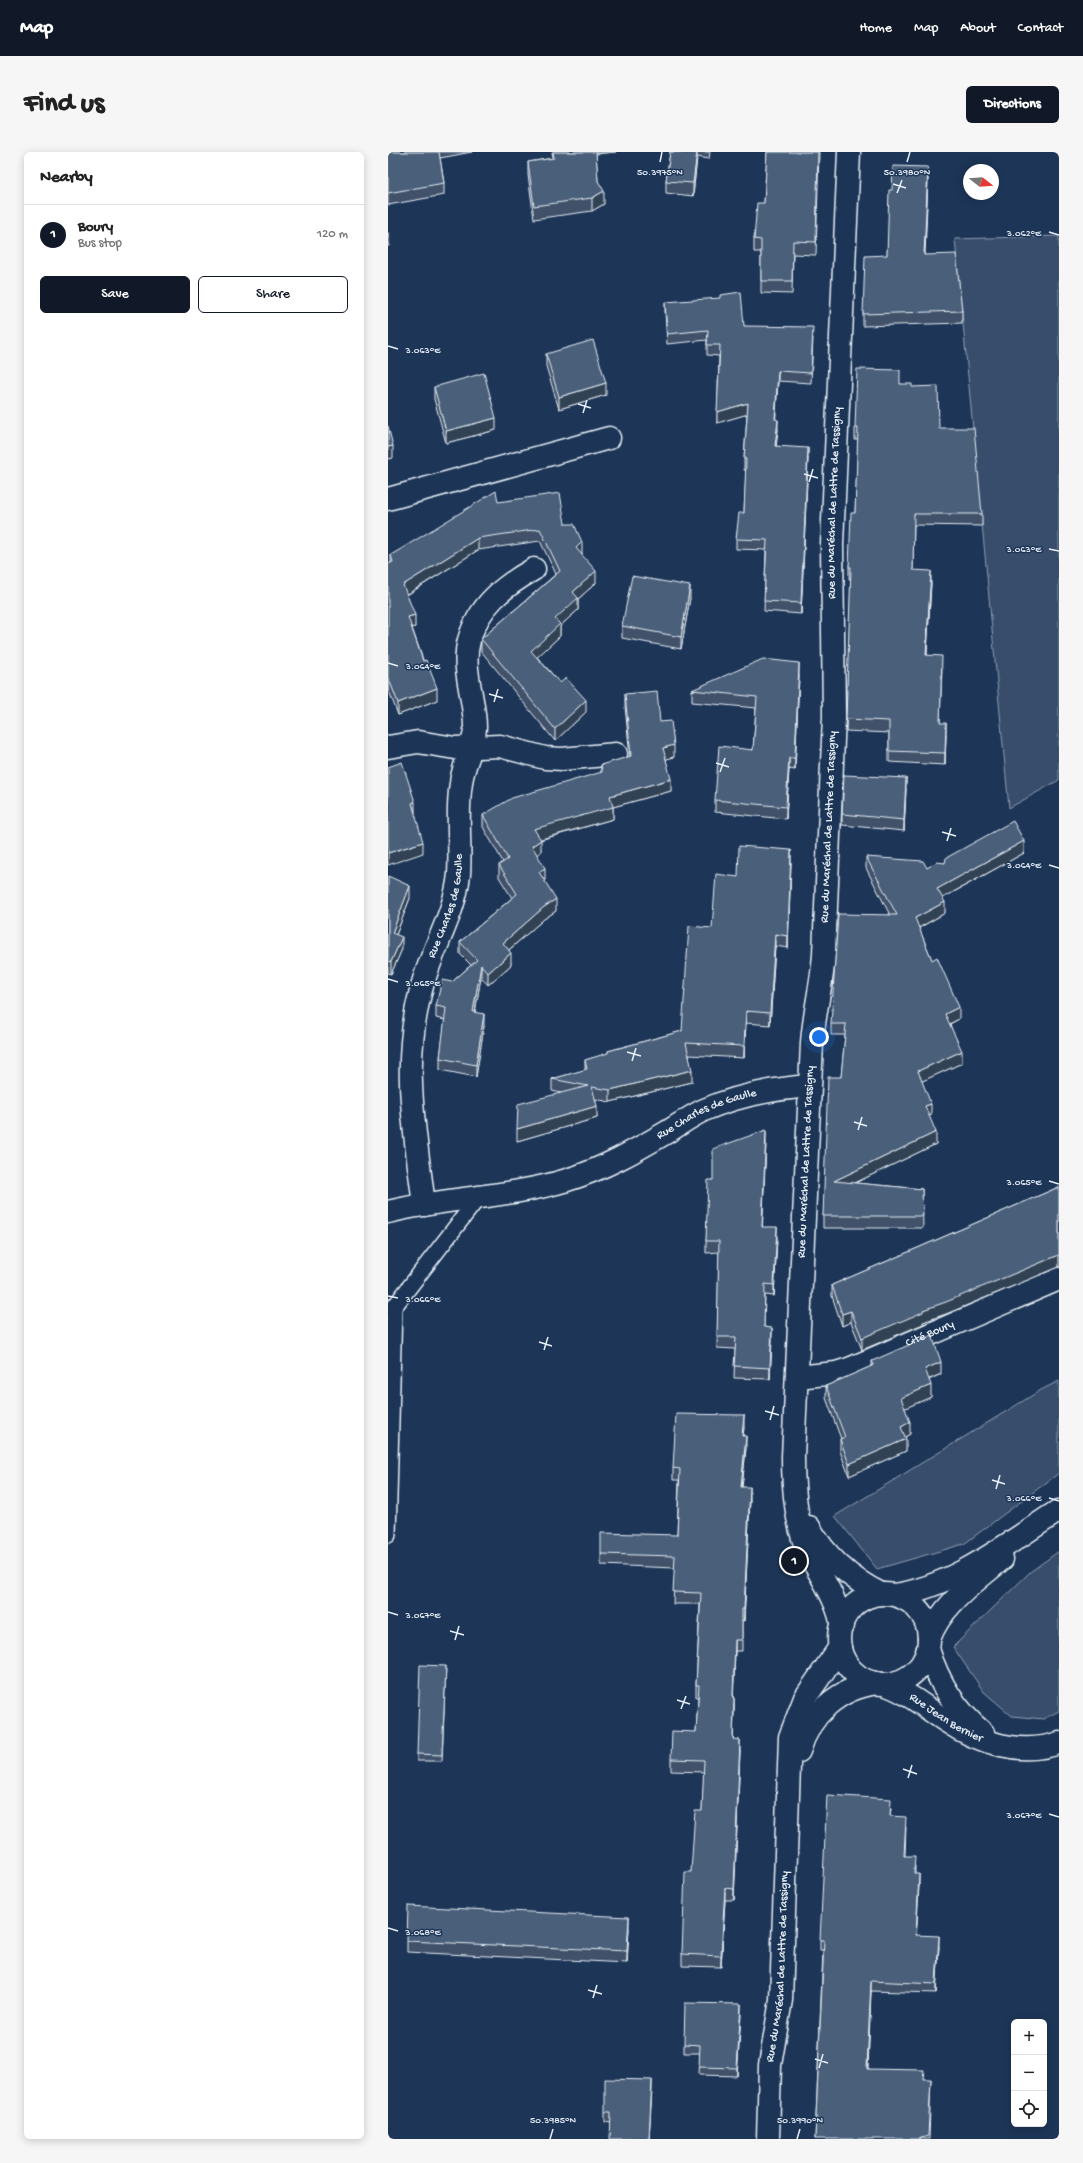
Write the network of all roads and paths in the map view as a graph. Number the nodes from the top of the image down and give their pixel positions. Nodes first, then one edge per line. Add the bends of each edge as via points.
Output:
1 (849, 152) edge
2 (609, 438) dead end
3 (388, 499) edge
4 (534, 569) dead end
5 (388, 747) edge
6 (470, 748) junction
7 (616, 754) dead end
8 (810, 1086) junction
9 (478, 1198) junction
10 (424, 1205) junction
11 (388, 1212) edge
12 (1059, 1279) edge
13 (797, 1377) junction
14 (796, 1501) junction
15 (1058, 1511) edge
16 (388, 1535) edge
17 (888, 1595) junction
18 (841, 1636) junction
19 (928, 1644) junction
20 (881, 1684) junction
21 (1059, 1743) edge
22 (1010, 1748) junction
23 (789, 1793) junction
24 (768, 2139) edge

1 - 8 street, Rue du Maréchal de Lattre de Tassigny via 832,544 834,687 826,907 823,975 813,1025
2 - 3 street
4 - 6 street, Rue Charles de Gaulle via 509,583 485,607 469,640 467,674 475,723
5 - 6 street via 418,742
6 - 7 street via 500,746 546,758 562,759
6 - 10 street, Rue Charles de Gaulle via 464,766 459,799 457,889 453,906 421,988 410,1055 411,1094
8 - 9 street, Rue Charles de Gaulle via 748,1094 704,1110 600,1168 527,1190
8 - 13 street, Rue du Maréchal de Lattre de Tassigny
9 - 10 street, Rue Charles de Gaulle
9 - 16 lane via 394,1307
10 - 11 street, Rue Charles de Gaulle
12 - 13 street, Cité Boury via 849,1369
13 - 14 street, Rue du Maréchal de Lattre de Tassigny via 793,1457
14 - 17 street, Rue du Maréchal de Lattre de Tassigny via 810,1529 837,1564 860,1582
14 - 18 street, Rue du Maréchal de Lattre de Tassigny via 805,1543 839,1613
15 - 17 street via 958,1572 921,1590
15 - 19 street via 962,1594 936,1622
17 - 18 street via 868,1597 856,1604 847,1614
17 - 19 street via 907,1600 917,1609 927,1626
18 - 20 street via 844,1660 852,1671 864,1679
18 - 23 street, Rue du Maréchal de Lattre de Tassigny via 805,1698 794,1724 789,1748
19 - 20 street via 923,1661 909,1676 898,1682
19 - 22 street, Rue Jean Bernier via 940,1682 962,1714 984,1733
20 - 22 street, Rue Jean Bernier via 912,1697 959,1729 980,1739
20 - 23 street, Rue du Maréchal de Lattre de Tassigny via 859,1687 843,1693 815,1718 802,1744
21 - 22 street, Rue Jean Bernier via 1042,1748
23 - 24 street, Rue du Maréchal de Lattre de Tassigny via 781,2000 771,2058

